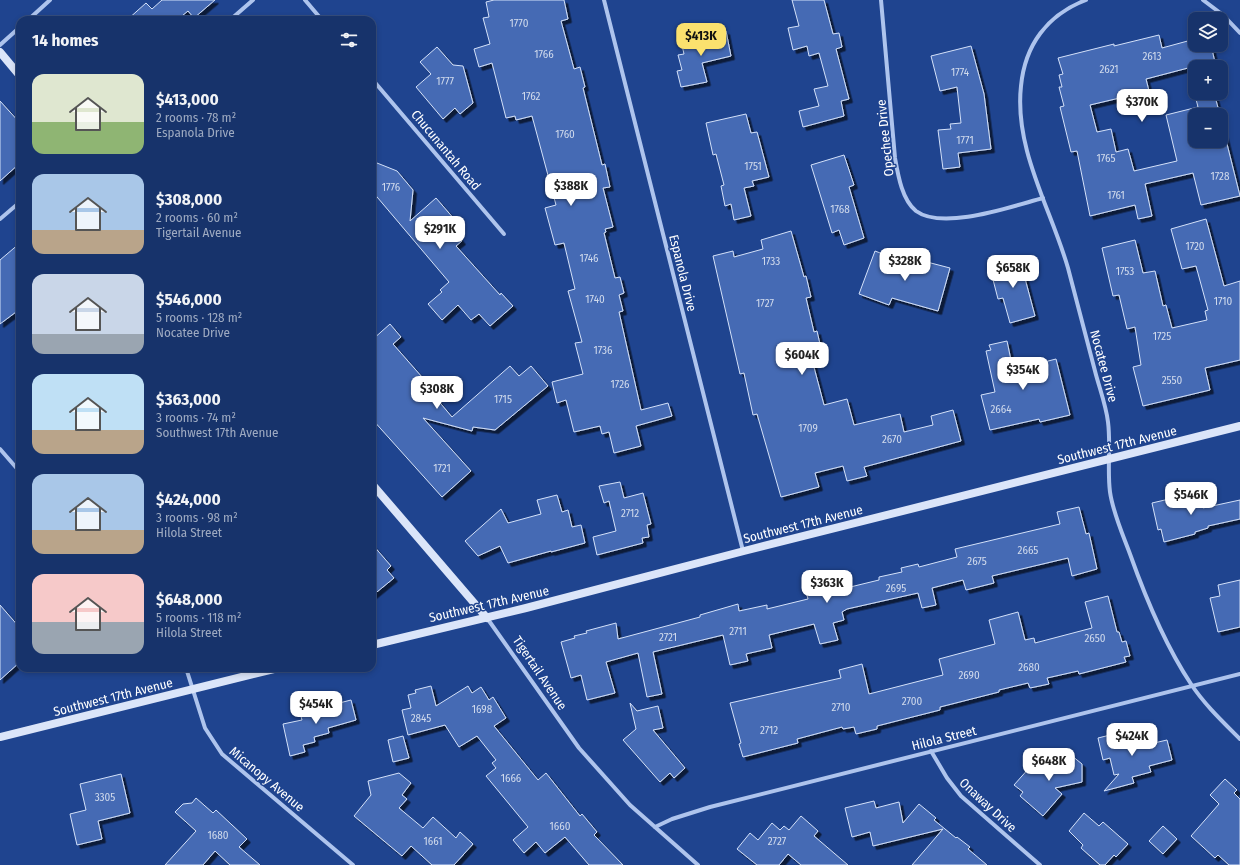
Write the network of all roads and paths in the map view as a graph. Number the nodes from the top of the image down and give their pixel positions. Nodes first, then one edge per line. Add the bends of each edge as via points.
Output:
1 (50, 0) edge
2 (253, 0) edge
3 (305, 0) edge
4 (604, 0) edge
5 (881, 0) edge
6 (1086, 0) edge
7 (1203, 0) edge
8 (32, 16) edge
9 (235, 16) edge
10 (319, 16) edge
11 (16, 31) edge
12 (1240, 33) edge
13 (0, 45) edge
14 (0, 52) edge
15 (16, 71) edge
16 (376, 84) edge
17 (1043, 198) junction
18 (16, 205) edge
19 (0, 219) edge
20 (504, 234) dead end
21 (1240, 426) edge
22 (0, 449) edge
23 (1109, 459) junction
24 (16, 467) edge
25 (376, 489) edge
26 (744, 551) junction
27 (488, 618) junction
28 (376, 644) edge
29 (187, 672) edge
30 (262, 672) edge
31 (1240, 674) edge
32 (1192, 686) junction
33 (193, 689) junction
34 (0, 737) edge
35 (1240, 739) edge
36 (931, 751) junction
37 (655, 827) junction
38 (353, 865) edge
39 (698, 865) edge
40 (1040, 865) edge

1 - 8 street
2 - 9 street
3 - 10 street
4 - 26 street, Espanola Drive
5 - 17 street, Opechee Drive via 895,158 900,181 909,203 923,215 948,220
6 - 17 street, Nocatee Drive via 1066,9 1047,26 1032,45 1023,71 1020,97 1022,122 1028,152
7 - 12 street via 1223,15
11 - 13 street
14 - 15 main road
16 - 20 street, Chucunantah Road
17 - 23 street, Nocatee Drive via 1067,266 1108,422
18 - 19 street
21 - 23 main road, Southwest 17th Avenue
22 - 24 street
23 - 26 main road, Southwest 17th Avenue
23 - 32 street, Nocatee Drive via 1110,494 1122,533 1154,613 1171,650
25 - 27 main road, Tigertail Avenue
26 - 27 main road, Southwest 17th Avenue
27 - 28 main road, Southwest 17th Avenue
27 - 37 street, Tigertail Avenue via 579,748 630,805
29 - 33 street, Micanopy Avenue
30 - 33 main road, Southwest 17th Avenue
31 - 32 street, Hilola Street
32 - 35 street, Nocatee Drive
32 - 36 street, Hilola Street
33 - 34 main road, Southwest 17th Avenue
33 - 38 street, Micanopy Avenue via 205,728 222,754
36 - 37 street, Hilola Street via 710,807
36 - 40 street, Onaway Drive via 961,796
37 - 39 street, Tigertail Avenue

